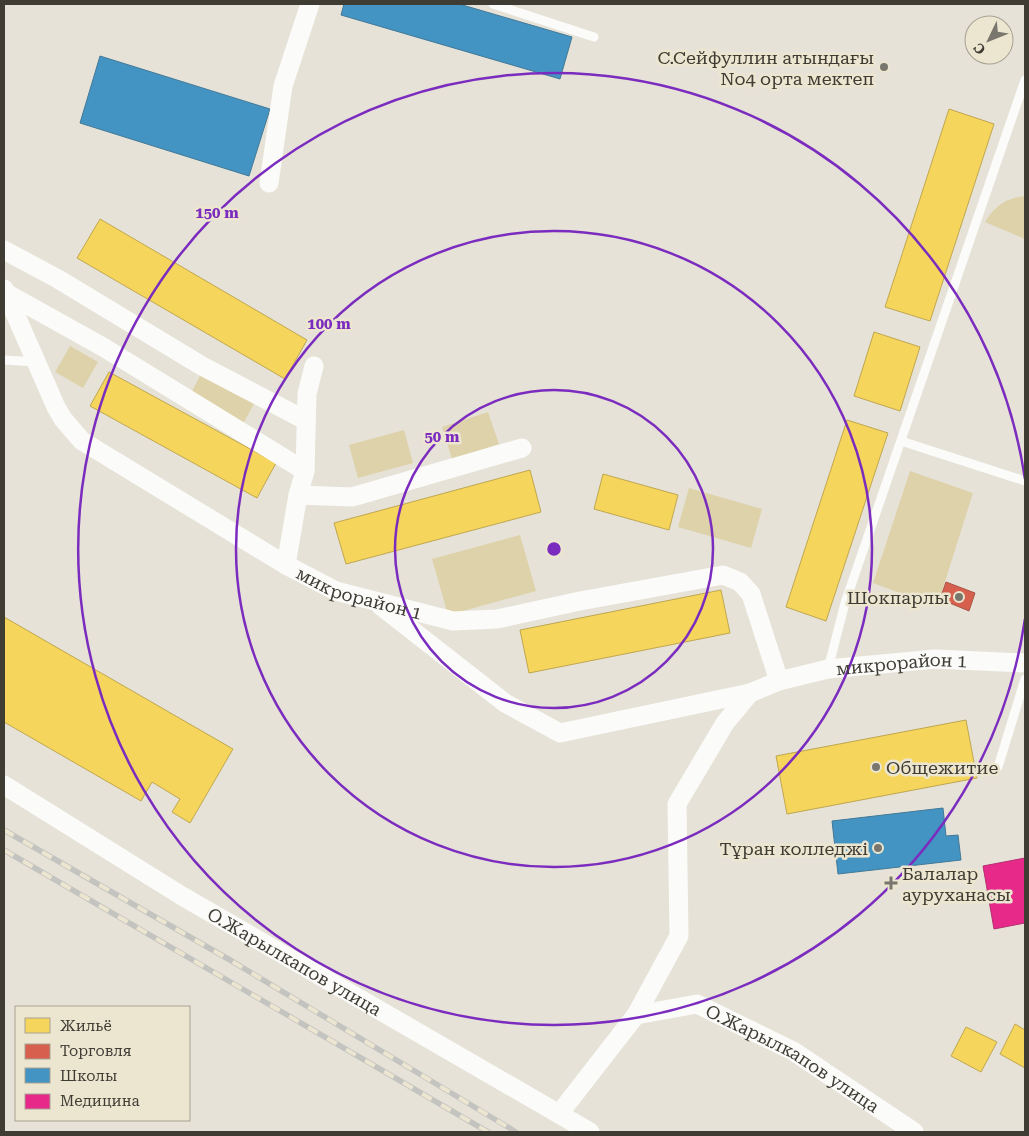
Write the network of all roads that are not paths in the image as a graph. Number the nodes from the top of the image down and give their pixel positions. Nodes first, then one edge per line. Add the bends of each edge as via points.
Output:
1 (310, 4) edge
2 (493, 4) edge
3 (594, 37) dead end
4 (1025, 80) edge
5 (270, 183) dead end
6 (4, 250) edge
7 (5, 290) edge
8 (4, 360) edge
9 (37, 362) junction
10 (314, 366) dead end
11 (305, 420) junction
12 (901, 441) junction
13 (522, 448) dead end
14 (305, 471) junction
15 (1025, 481) edge
16 (298, 495) junction
17 (286, 565) junction
18 (375, 601) junction
19 (1025, 663) edge
20 (828, 669) junction
21 (1025, 679) edge
22 (779, 681) junction
23 (750, 693) junction
24 (998, 767) dead end
25 (4, 785) edge
26 (636, 1015) junction
27 (559, 1114) junction
28 (590, 1132) edge
29 (914, 1132) edge

1 - 5 street via 283,86
2 - 3 lane
4 - 12 lane
6 - 11 street via 202,366
7 - 9 street
7 - 14 street
8 - 9 lane
9 - 17 street via 63,419 82,441
10 - 11 street, микрорайон 1
11 - 14 street, микрорайон 1
12 - 15 lane
12 - 20 lane via 845,603
13 - 16 street via 352,497
14 - 16 street, микрорайон 1
16 - 17 street, микрорайон 1
17 - 18 street, микрорайон 1 via 336,591
18 - 22 street, микрорайон 1 via 453,621 497,619 723,575 740,582 751,594
18 - 23 street, микрорайон 1 via 505,703 560,733
19 - 20 street, микрорайон 1 via 935,658
20 - 22 street, микрорайон 1
21 - 24 lane
22 - 23 street, микрорайон 1
23 - 26 street via 725,722 677,804 679,936
25 - 27 street, О.Жарылкапов улица via 182,896
26 - 27 street
26 - 29 street, О.Жарылкапов улица via 697,1004 793,1050
27 - 28 street, О.Жарылкапов улица

